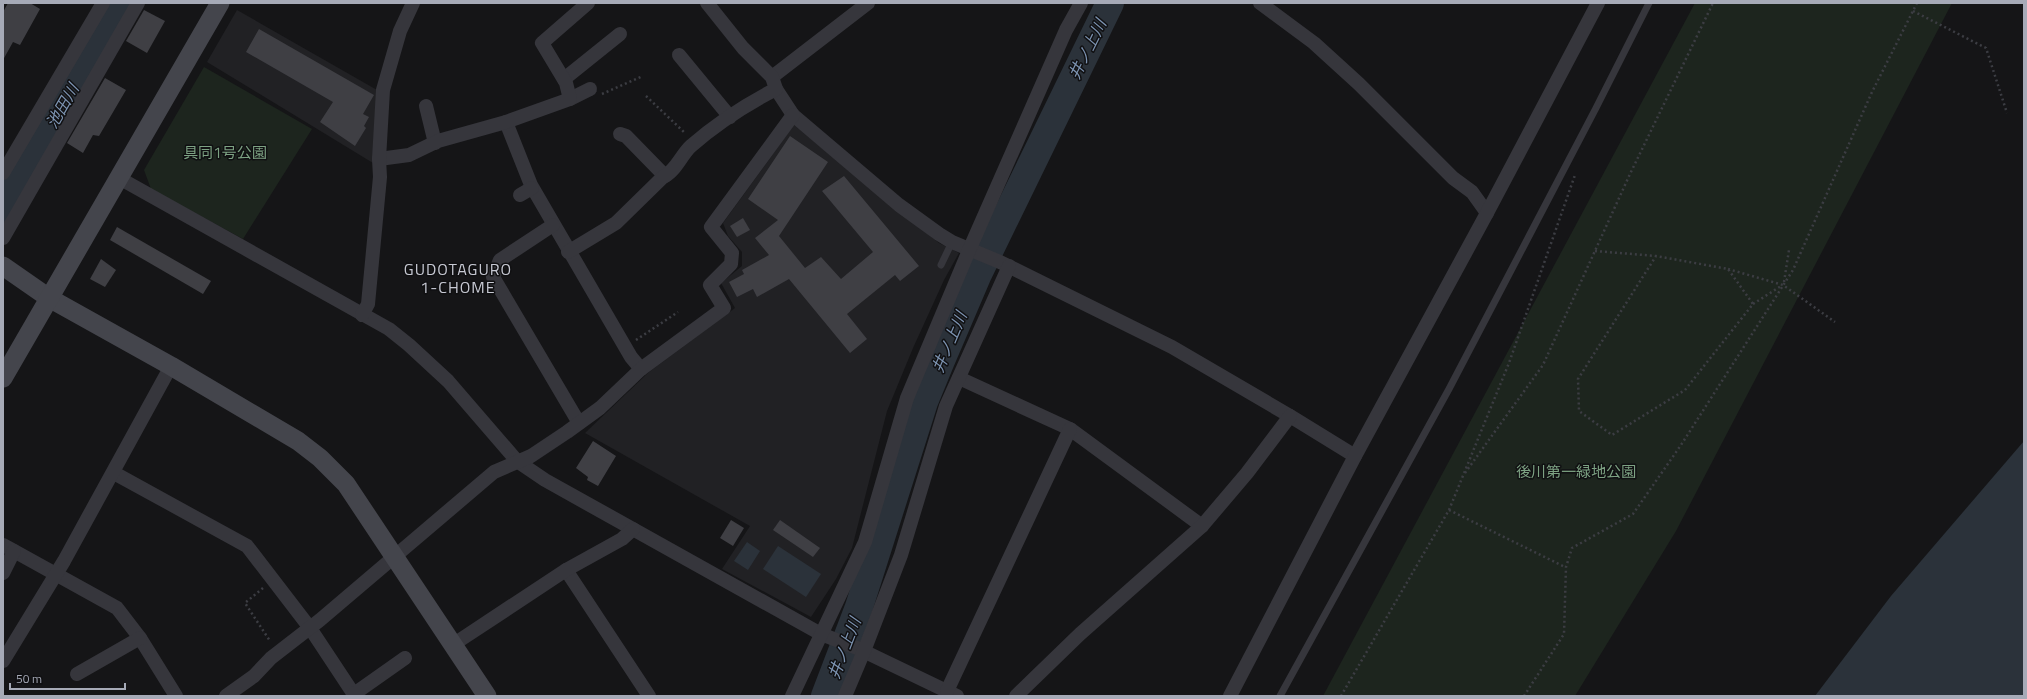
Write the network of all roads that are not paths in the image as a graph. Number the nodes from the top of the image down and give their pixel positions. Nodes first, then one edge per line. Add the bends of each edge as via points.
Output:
1 (103, 3) edge
2 (138, 3) edge
3 (220, 3) edge
4 (412, 3) edge
5 (588, 3) edge
6 (707, 3) edge
7 (868, 3) edge
8 (1081, 3) edge
9 (1260, 3) edge
10 (1598, 3) edge
11 (1649, 3) edge
12 (620, 34) dead end
13 (679, 55) dead end
14 (564, 79) junction
15 (774, 83) junction
16 (595, 92) road end
17 (570, 99) junction
18 (426, 106) dead end
19 (793, 115) junction
20 (730, 117) junction
21 (506, 122) junction
22 (620, 134) dead end
23 (435, 143) junction
24 (379, 159) junction
25 (3, 173) edge
26 (665, 176) junction
27 (119, 178) junction
28 (1487, 214) junction
29 (553, 225) junction
30 (3, 238) edge
31 (952, 242) junction
32 (972, 248) junction
33 (568, 252) junction
34 (1004, 264) junction
35 (941, 265) dead end
36 (3, 266) edge
37 (49, 298) junction
38 (362, 315) junction
39 (171, 366) junction
40 (641, 369) junction
41 (3, 378) edge
42 (959, 378) junction
43 (1290, 416) junction
44 (578, 423) junction
45 (1070, 429) junction
46 (1355, 456) junction
47 (517, 461) junction
48 (114, 473) junction
49 (1202, 526) junction
50 (633, 529) junction
51 (9, 548) edge
52 (394, 557) junction
53 (566, 570) junction
54 (3, 573) edge
55 (56, 574) junction
56 (310, 628) junction
57 (824, 635) junction
58 (140, 638) junction
59 (454, 644) junction
60 (861, 649) junction
61 (405, 658) dead end
62 (3, 661) edge
63 (77, 674) dead end
64 (952, 693) edge
65 (355, 695) edge
66 (176, 696) edge
67 (226, 696) edge
68 (487, 696) edge
69 (649, 696) edge
70 (792, 696) edge
71 (845, 696) edge
72 (1016, 696) edge
73 (1230, 696) edge
74 (1280, 696) edge

1 - 25 street
2 - 30 street
3 - 27 street
4 - 24 street via 400,31 383,90
5 - 14 street via 542,43
6 - 15 street
7 - 15 street
8 - 32 street via 1066,30
9 - 28 street via 1314,43 1359,84 1453,178 1472,192
10 - 28 street
11 - 74 lane via 1449,390
12 - 14 street
13 - 20 street
14 - 17 street
15 - 19 street
15 - 20 street
16 - 17 street
17 - 21 street
18 - 23 street
19 - 31 street via 899,205
19 - 40 street via 711,227 732,253 731,264 710,285 724,308
20 - 26 street via 692,145
21 - 23 street
21 - 29 street via 526,191
22 - 26 street via 626,136
23 - 24 street via 409,155
24 - 38 street via 379,197 369,296
26 - 33 street via 616,223
27 - 37 street
27 - 38 street
28 - 46 street
29 - 33 street
29 - 44 street via 500,260 493,277
31 - 32 street
31 - 35 lane
32 - 34 street
32 - 57 street via 907,398 865,542
33 - 40 street
34 - 42 street
34 - 43 street via 1172,347
36 - 37 street
37 - 39 street
37 - 41 street
38 - 47 street via 389,329 448,381
39 - 48 street
39 - 52 street via 298,442 320,458 346,484
40 - 44 street via 600,408
42 - 45 street
42 - 60 street via 946,406 901,555
43 - 46 street
43 - 49 street via 1247,473
44 - 47 street via 531,456
45 - 49 street
45 - 64 street
46 - 73 street
47 - 50 street via 545,480
47 - 52 street via 494,472
48 - 55 street
48 - 56 street via 247,546
49 - 72 street via 1080,634
50 - 53 street via 622,539
50 - 57 street
51 - 54 street
51 - 55 street
52 - 56 street
52 - 59 street
53 - 59 street
53 - 69 street
55 - 58 street via 117,608
55 - 62 street
56 - 65 street
56 - 67 street
57 - 60 street
57 - 70 street
58 - 63 street
58 - 66 street
59 - 68 street
60 - 64 street
60 - 71 street
61 - 65 street

